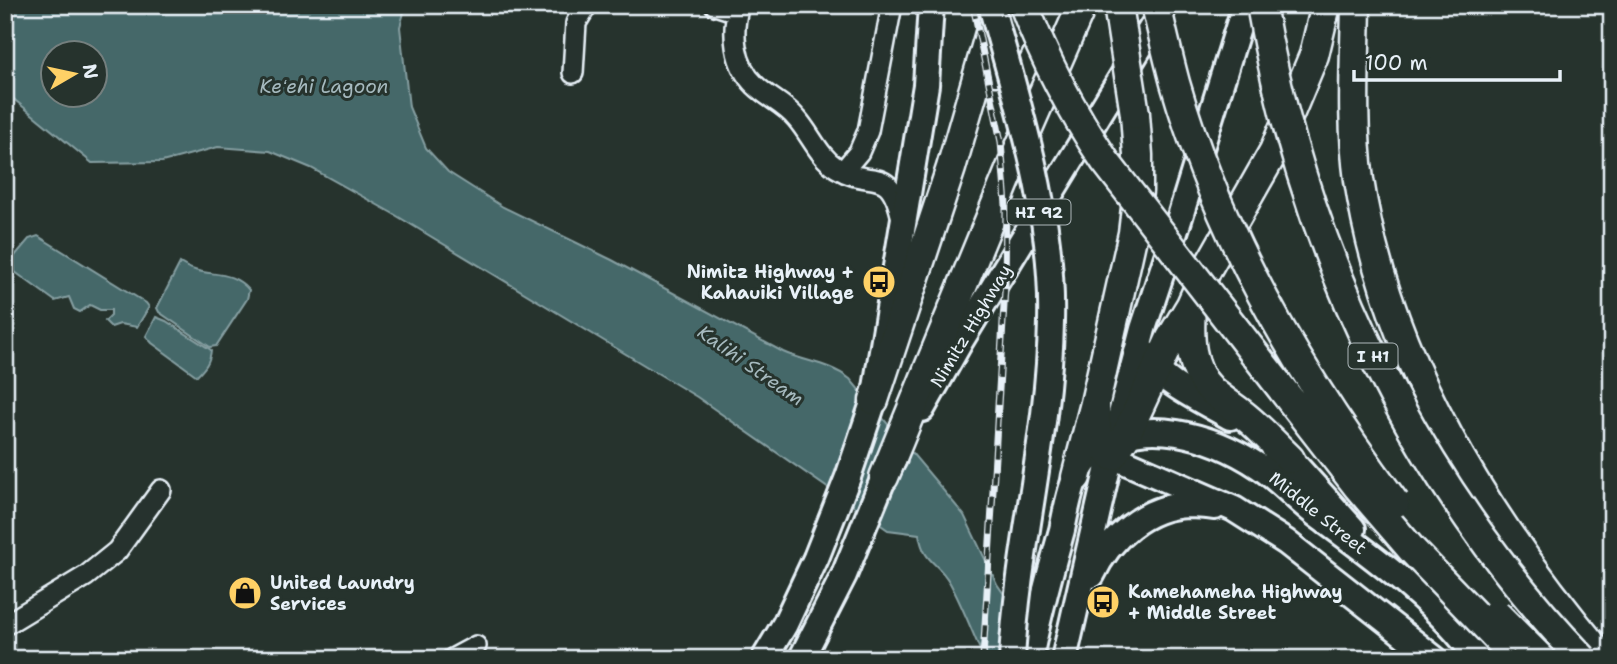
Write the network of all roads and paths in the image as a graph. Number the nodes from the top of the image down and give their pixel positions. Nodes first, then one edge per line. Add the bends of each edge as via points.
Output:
1 (587, 5) edge
2 (715, 5) edge
3 (892, 5) edge
4 (931, 5) edge
5 (991, 5) edge
6 (998, 5) edge
7 (1025, 5) edge
8 (1082, 5) edge
9 (1118, 5) edge
10 (1156, 5) edge
11 (1166, 5) edge
12 (1245, 5) edge
13 (1261, 5) edge
14 (1326, 5) edge
15 (1356, 5) edge
16 (738, 9) edge
17 (573, 73) dead end
18 (914, 150) junction
19 (951, 169) junction
20 (843, 171) junction
21 (875, 178) junction
22 (902, 219) junction
23 (1191, 305) junction
24 (1143, 329) junction
25 (1155, 370) junction
26 (874, 400) junction
27 (1095, 403) junction
28 (913, 418) junction
29 (1113, 445) junction
30 (1290, 459) junction
31 (884, 477) joint
32 (1076, 477) junction
33 (161, 490) dead end
34 (1234, 509) junction
35 (1386, 566) junction
36 (1077, 608) junction
37 (5, 625) edge
38 (476, 646) dead end
39 (452, 659) edge
40 (765, 659) edge
41 (801, 659) edge
42 (1012, 659) edge
43 (1030, 659) edge
44 (1065, 659) edge
45 (1435, 659) edge
46 (1478, 659) edge
47 (1519, 659) edge
48 (1541, 659) edge
49 (1583, 659) edge
50 (1604, 659) edge

1 - 17 street via 576,23
2 - 16 street
3 - 20 street via 868,131
4 - 18 main road via 926,85
5 - 42 main road, bridge via 1041,195 1050,276 1046,399
6 - 19 highway, bridge
7 - 19 highway, bridge
7 - 47 highway, bridge via 1058,85 1105,161 1358,487 1413,551
8 - 28 highway via 1015,158
9 - 27 highway, bridge via 1139,155 1133,233
10 - 48 highway, bridge via 1175,84 1221,208 1281,331 1350,442 1401,511
11 - 28 main road, Nimitz Highway / HI 92
12 - 24 main road
13 - 49 highway, I H1, bridge via 1279,94 1307,193 1340,285 1395,401 1484,541
14 - 23 highway via 1314,55 1274,151
15 - 50 highway via 1359,180 1381,278 1399,328 1438,417 1499,520
16 - 20 street via 734,33 746,76 788,109 824,158
18 - 21 street via 893,174
18 - 22 main road
19 - 26 highway
20 - 21 street
21 - 22 street via 889,185
22 - 26 main road
23 - 25 highway
23 - 30 highway via 1189,333 1202,380
24 - 25 main road via 1144,347
24 - 29 main road
25 - 29 highway
25 - 30 main road
26 - 40 main road via 816,558
27 - 29 highway via 1095,424
27 - 32 highway
28 - 31 highway
29 - 32 main road via 1094,453
29 - 34 main road
29 - 35 main road, Middle Street via 1162,430 1233,451 1262,468
29 - 36 main road
30 - 35 main road
31 - 41 main road via 844,575
32 - 43 main road
33 - 37 street via 117,551 86,576
34 - 36 main road via 1170,507 1137,521 1097,565
34 - 45 main road via 1286,542
35 - 46 main road, Middle Street via 1463,638
36 - 44 main road
38 - 39 street

